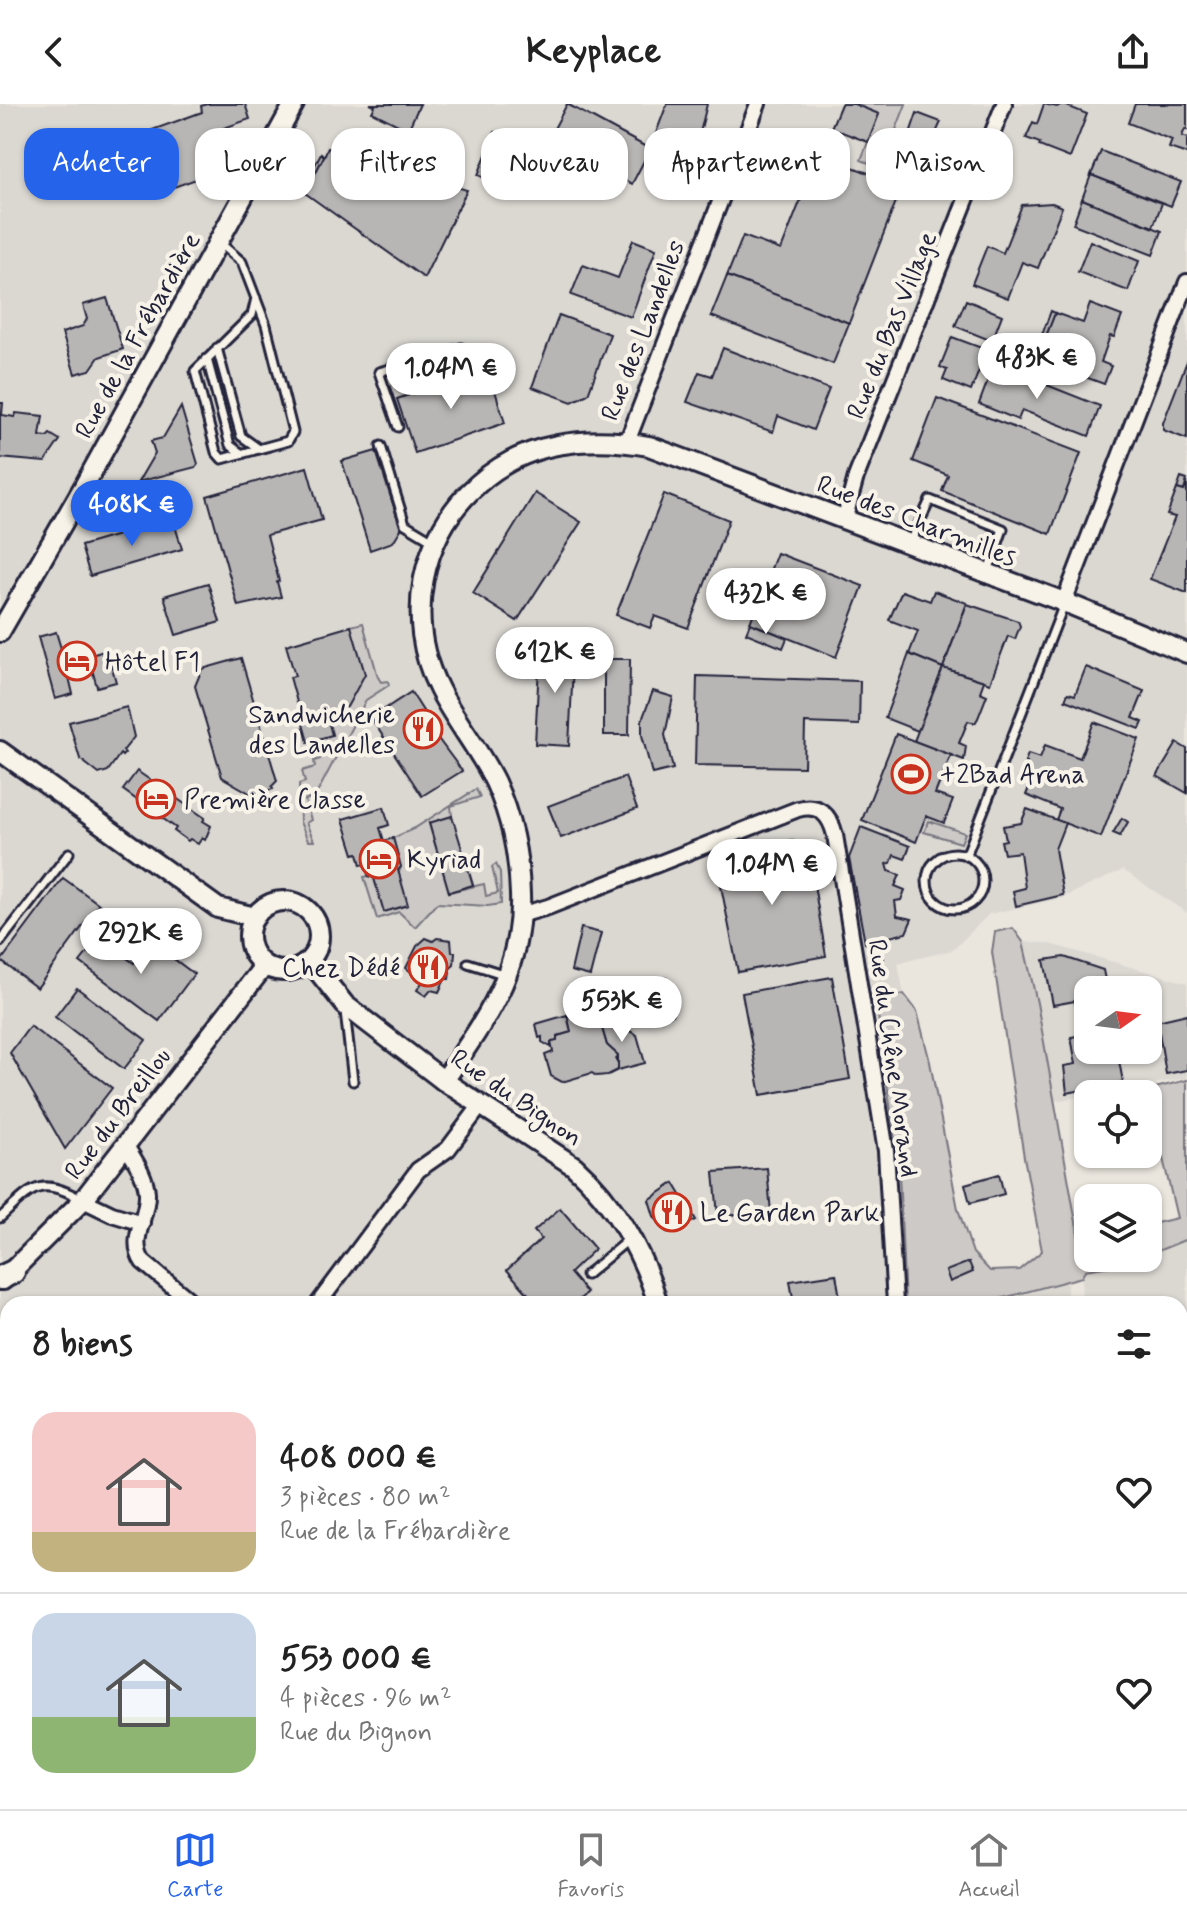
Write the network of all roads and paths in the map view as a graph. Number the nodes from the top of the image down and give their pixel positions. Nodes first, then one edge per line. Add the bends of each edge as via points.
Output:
1 (294, 104) edge
2 (758, 104) edge
3 (1004, 104) edge
4 (218, 241) junction
5 (1187, 282) edge
6 (256, 298) junction
7 (217, 348) junction
8 (461, 348) dead end
9 (207, 359) junction
10 (398, 427) dead end
11 (627, 442) junction
12 (381, 446) dead end
13 (259, 449) junction
14 (242, 454) junction
15 (844, 521) junction
16 (435, 542) junction
17 (909, 545) junction
18 (987, 574) junction
19 (1064, 602) junction
20 (0, 632) edge
21 (1187, 653) edge
22 (0, 751) edge
23 (69, 853) dead end
24 (966, 856) junction
25 (520, 915) junction
26 (255, 917) junction
27 (0, 942) edge
28 (310, 961) junction
29 (468, 963) dead end
30 (264, 966) junction
31 (508, 976) junction
32 (345, 1005) junction
33 (353, 1081) dead end
34 (444, 1081) junction
35 (481, 1105) junction
36 (126, 1146) junction
37 (83, 1200) junction
38 (0, 1218) edge
39 (142, 1223) junction
40 (630, 1239) junction
41 (586, 1275) dead end
42 (4, 1277) edge
43 (184, 1296) edge
44 (324, 1296) edge
45 (656, 1296) edge
46 (895, 1296) edge

1 - 4 street, Rue de la Frébardière
2 - 11 street, Rue des Landelles
3 - 15 street, Rue du Bas Village via 856,477
4 - 6 lane via 242,262
4 - 20 street, Rue de la Frébardière
5 - 19 street
6 - 7 lane via 252,315
6 - 13 lane via 293,432 288,441
7 - 9 lane
7 - 13 lane via 241,436
8 - 10 lane via 379,372
9 - 14 lane via 230,445
9 - 14 lane via 195,371 216,452 222,459
11 - 15 street, Rue des Charmilles
11 - 16 street, Rue des Landelles via 569,442 512,460 469,491
12 - 16 lane via 405,524
13 - 14 lane
15 - 17 street, Rue des Charmilles
16 - 25 street, Rue des Landelles via 421,586 425,651 439,689 504,803 517,856
17 - 18 street, Rue des Charmilles
17 - 18 lane via 930,500 1003,529
18 - 19 street, Rue des Charmilles
19 - 21 street, Rue des Charmilles
19 - 24 lane
22 - 26 street via 218,908
23 - 27 lane
24 - 24 lane via 948,854 929,872 933,898 948,908 974,902 983,886 980,868
25 - 31 street, Rue des Landelles
25 - 46 street, Rue du Chêne Morand via 798,809 812,807 827,815 835,835 886,1151
26 - 28 street via 272,903 303,906 320,932
26 - 30 street via 251,949
28 - 30 street via 293,971
28 - 32 street, Rue du Bignon
29 - 31 lane
30 - 36 street, Rue du Breillou
31 - 34 street, Rue des Landelles
32 - 33 lane
32 - 34 street, Rue du Bignon
34 - 35 street, Rue du Bignon
35 - 40 street, Rue du Bignon via 574,1166 604,1196
35 - 44 street via 448,1149 418,1170
36 - 37 street, Rue du Breillou
36 - 39 street via 146,1183
37 - 38 lane via 42,1186
37 - 39 street
37 - 42 street, Rue du Breillou
39 - 43 street via 138,1255
40 - 41 lane
40 - 45 street, Rue du Bignon

